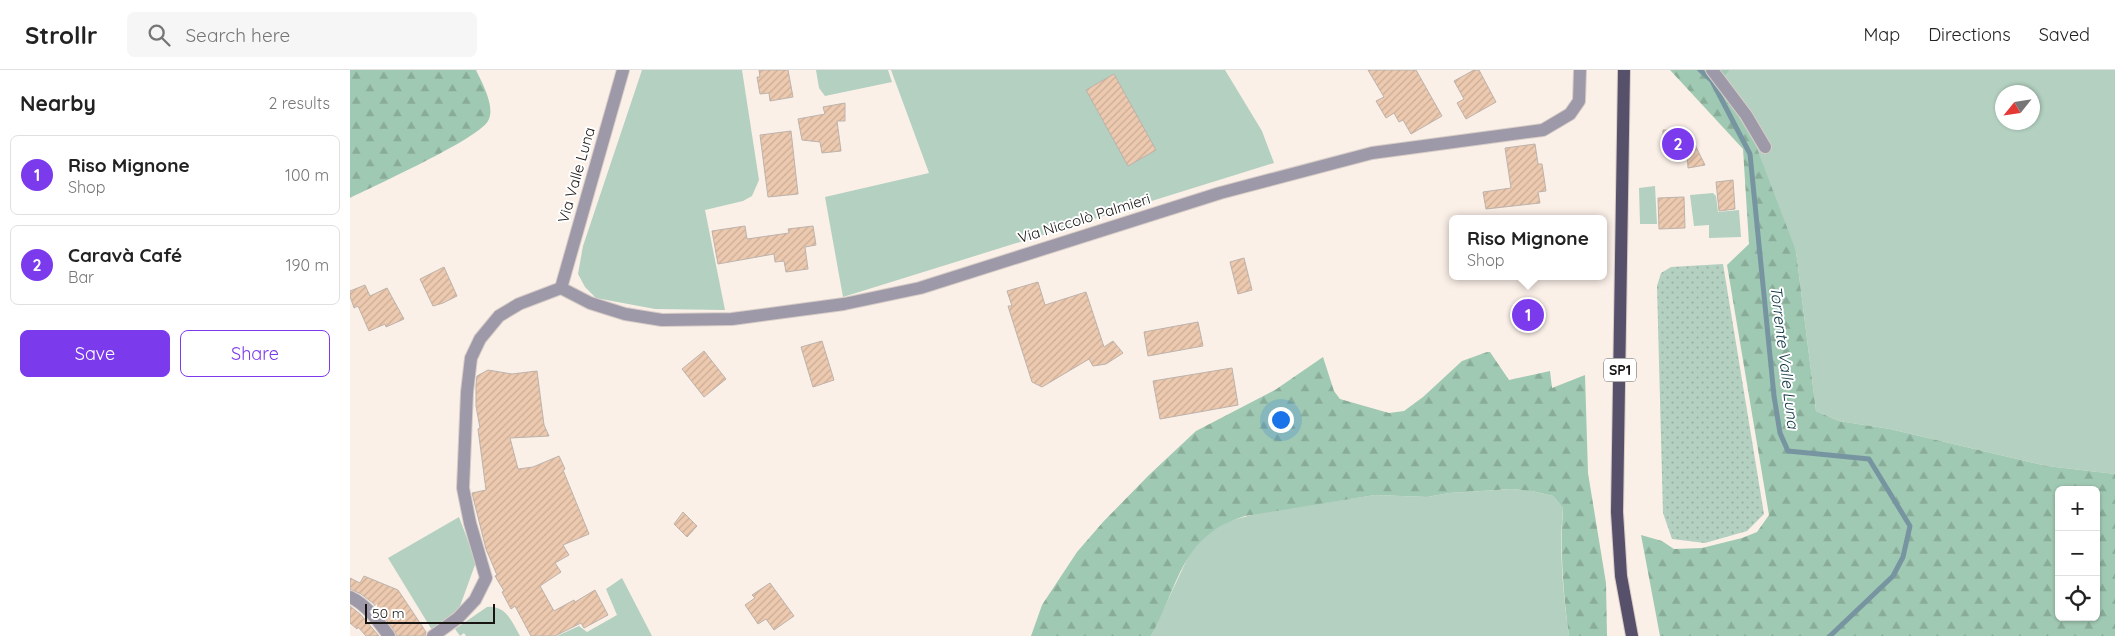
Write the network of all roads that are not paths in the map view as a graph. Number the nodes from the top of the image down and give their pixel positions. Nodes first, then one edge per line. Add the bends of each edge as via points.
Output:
1 (623, 70) edge
2 (1580, 70) edge
3 (1624, 70) edge
4 (1712, 70) edge
5 (1765, 147) dead end
6 (560, 288) junction
7 (350, 597) edge
8 (389, 636) edge
9 (433, 636) edge
10 (1632, 636) edge

1 - 6 street, Via Valle Luna
2 - 6 street, Via Niccolò Palmieri via 1579,101 1570,114 1543,130 1372,153 1211,196 920,288 844,304 732,320 662,320 625,314 590,303
3 - 10 main road, SP1 via 1617,512 1621,576
4 - 5 street via 1746,114
6 - 9 street via 519,304 499,316 480,339 472,358 467,392 463,488 486,578 475,600 458,618
7 - 8 street via 371,612

